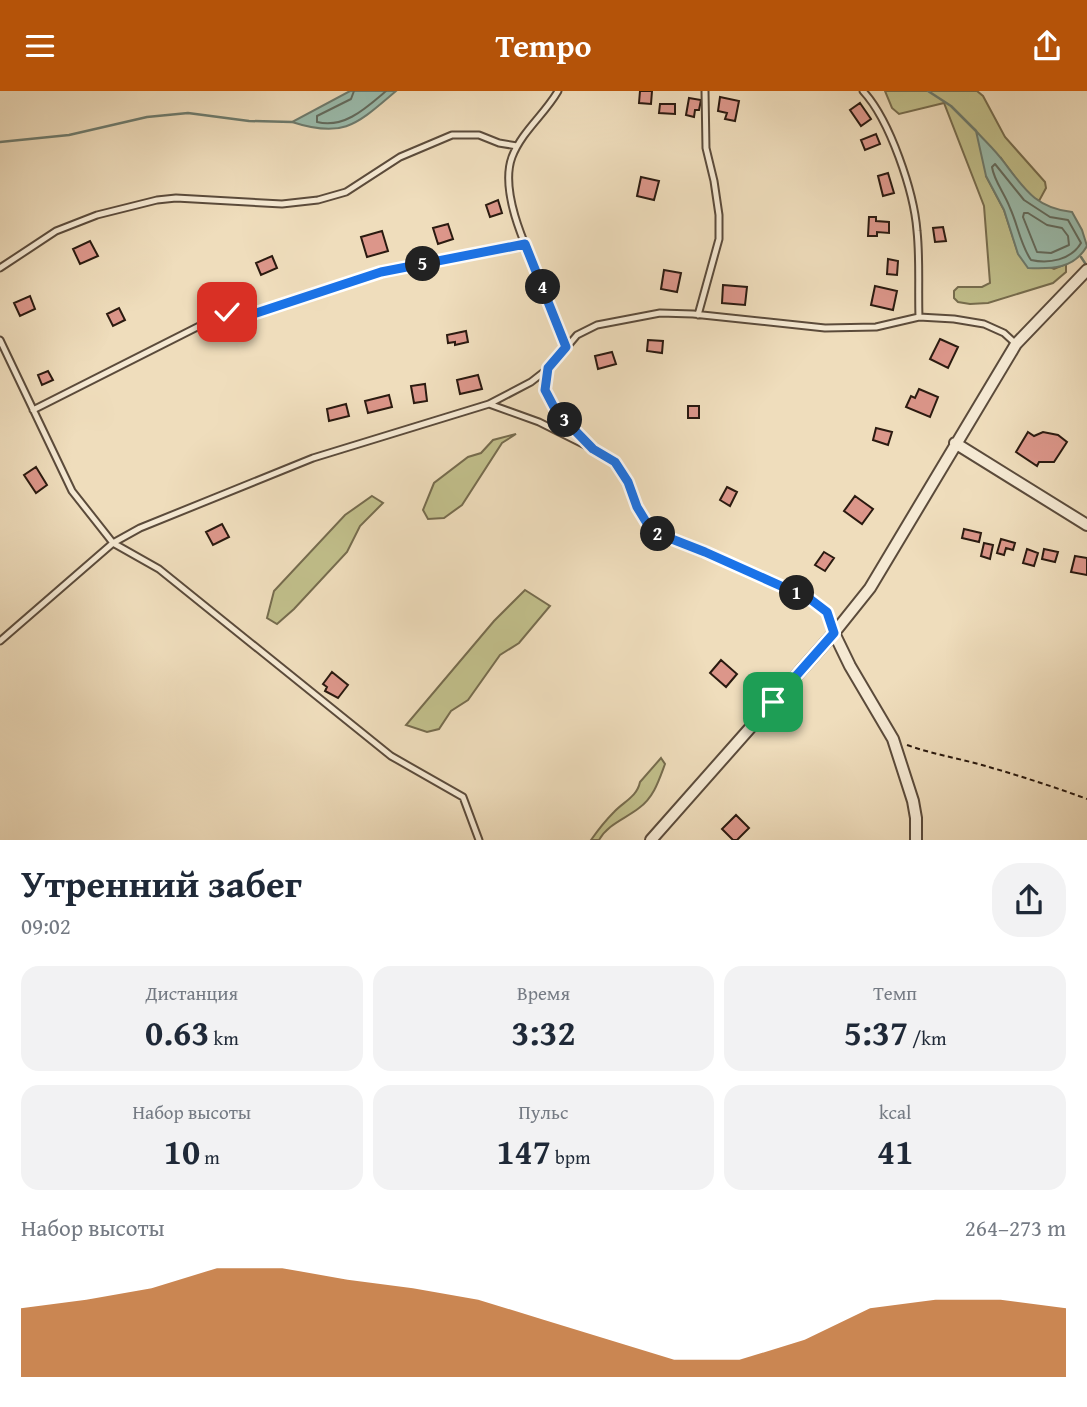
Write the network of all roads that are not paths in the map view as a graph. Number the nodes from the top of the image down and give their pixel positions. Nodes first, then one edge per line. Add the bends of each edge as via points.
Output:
1 (558, 91) edge
2 (705, 91) edge
3 (863, 91) edge
4 (517, 146) junction
5 (525, 244) junction
6 (0, 268) edge
7 (1083, 274) edge
8 (698, 315) junction
9 (919, 317) junction
10 (0, 339) edge
11 (1016, 344) junction
12 (566, 347) junction
13 (2, 349) edge
14 (548, 368) junction
15 (489, 404) junction
16 (33, 410) junction
17 (955, 443) junction
18 (593, 449) junction
19 (1087, 525) edge
20 (113, 543) junction
21 (834, 633) junction
22 (0, 641) edge
23 (479, 840) edge
24 (651, 840) edge
25 (916, 840) edge

1 - 4 lane
2 - 8 lane via 706,148 719,239
3 - 9 lane via 891,139 906,179 917,228
4 - 5 lane via 509,179
4 - 6 lane via 479,135 452,135 400,157 346,192 318,200 282,204 156,200 56,231
5 - 12 lane
5 - 16 lane via 381,272 250,315 227,312
7 - 11 street
8 - 9 lane via 825,328 876,327
8 - 12 lane via 660,313 597,325
9 - 11 lane via 984,324
10 - 13 lane
11 - 17 street
12 - 14 lane
13 - 16 lane
14 - 15 lane
14 - 18 lane via 545,390 556,411
15 - 18 lane via 540,422
15 - 20 lane via 313,458
16 - 20 lane via 72,491
17 - 19 street
17 - 21 street via 870,589
18 - 21 lane via 615,462 648,525 659,534 810,599 827,612
20 - 22 lane
20 - 23 lane via 159,569 391,756 463,797
21 - 24 street
21 - 25 street via 893,739 913,800

